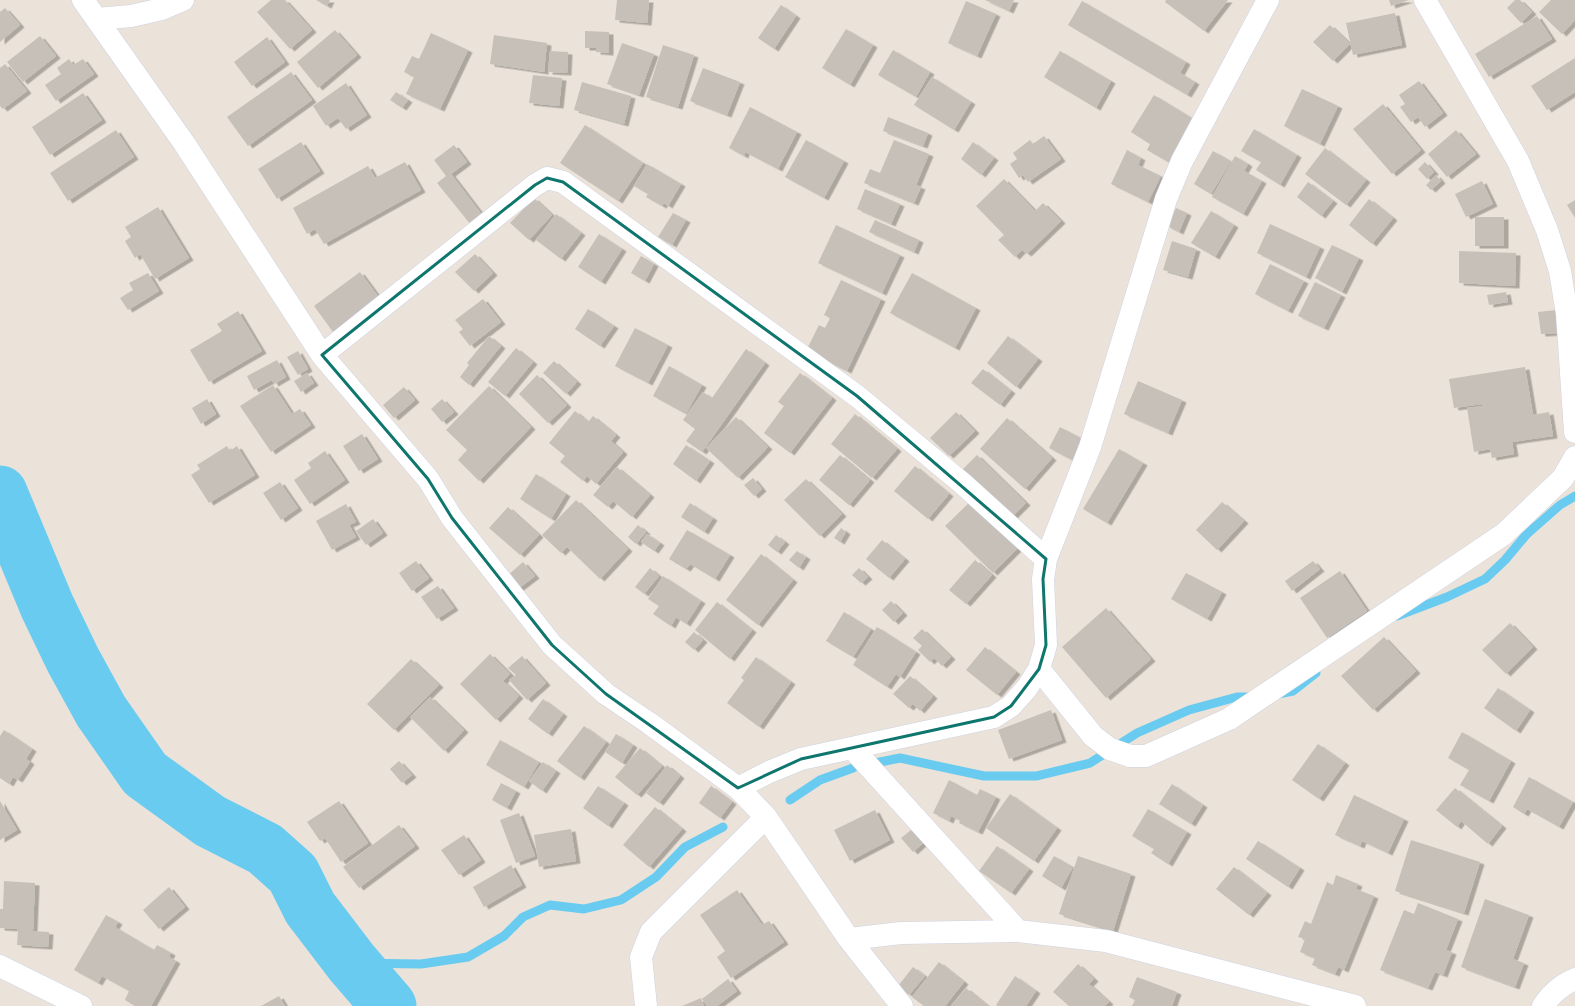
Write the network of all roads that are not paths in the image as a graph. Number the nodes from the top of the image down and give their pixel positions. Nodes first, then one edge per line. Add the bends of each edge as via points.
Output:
1 (83, 0) edge
2 (183, 0) edge
3 (1268, 0) edge
4 (1425, 0) edge
5 (97, 19) junction
6 (322, 355) junction
7 (1575, 432) edge
8 (1575, 457) edge
9 (1046, 559) junction
10 (1039, 669) junction
11 (853, 749) junction
12 (738, 788) junction
13 (766, 817) junction
14 (1018, 931) junction
15 (849, 939) junction
16 (0, 966) edge
17 (1575, 979) edge
18 (81, 1006) edge
19 (646, 1006) edge
20 (902, 1006) edge
21 (1355, 1006) edge
22 (1543, 1006) edge

1 - 5 street
2 - 5 street via 162,9 131,16
3 - 9 street via 1182,161 1166,199 1090,447
4 - 7 street via 1518,161 1547,230 1560,271 1567,314
5 - 6 street via 184,143
6 - 9 street via 535,184 547,178 563,182 857,396 962,483
6 - 12 street via 428,479 452,518 552,645 606,694
8 - 10 street via 1563,478 1504,534 1229,719 1146,756 1130,756 1110,749 1093,736
9 - 10 street via 1043,579 1046,645
10 - 11 street via 1011,706 994,717
11 - 12 street via 801,760 769,772
11 - 14 street
12 - 13 street
13 - 15 street
13 - 19 street via 652,932 641,957
14 - 15 street via 901,933
14 - 21 street via 1106,941
15 - 20 street
16 - 18 street
17 - 22 street via 1550,994

